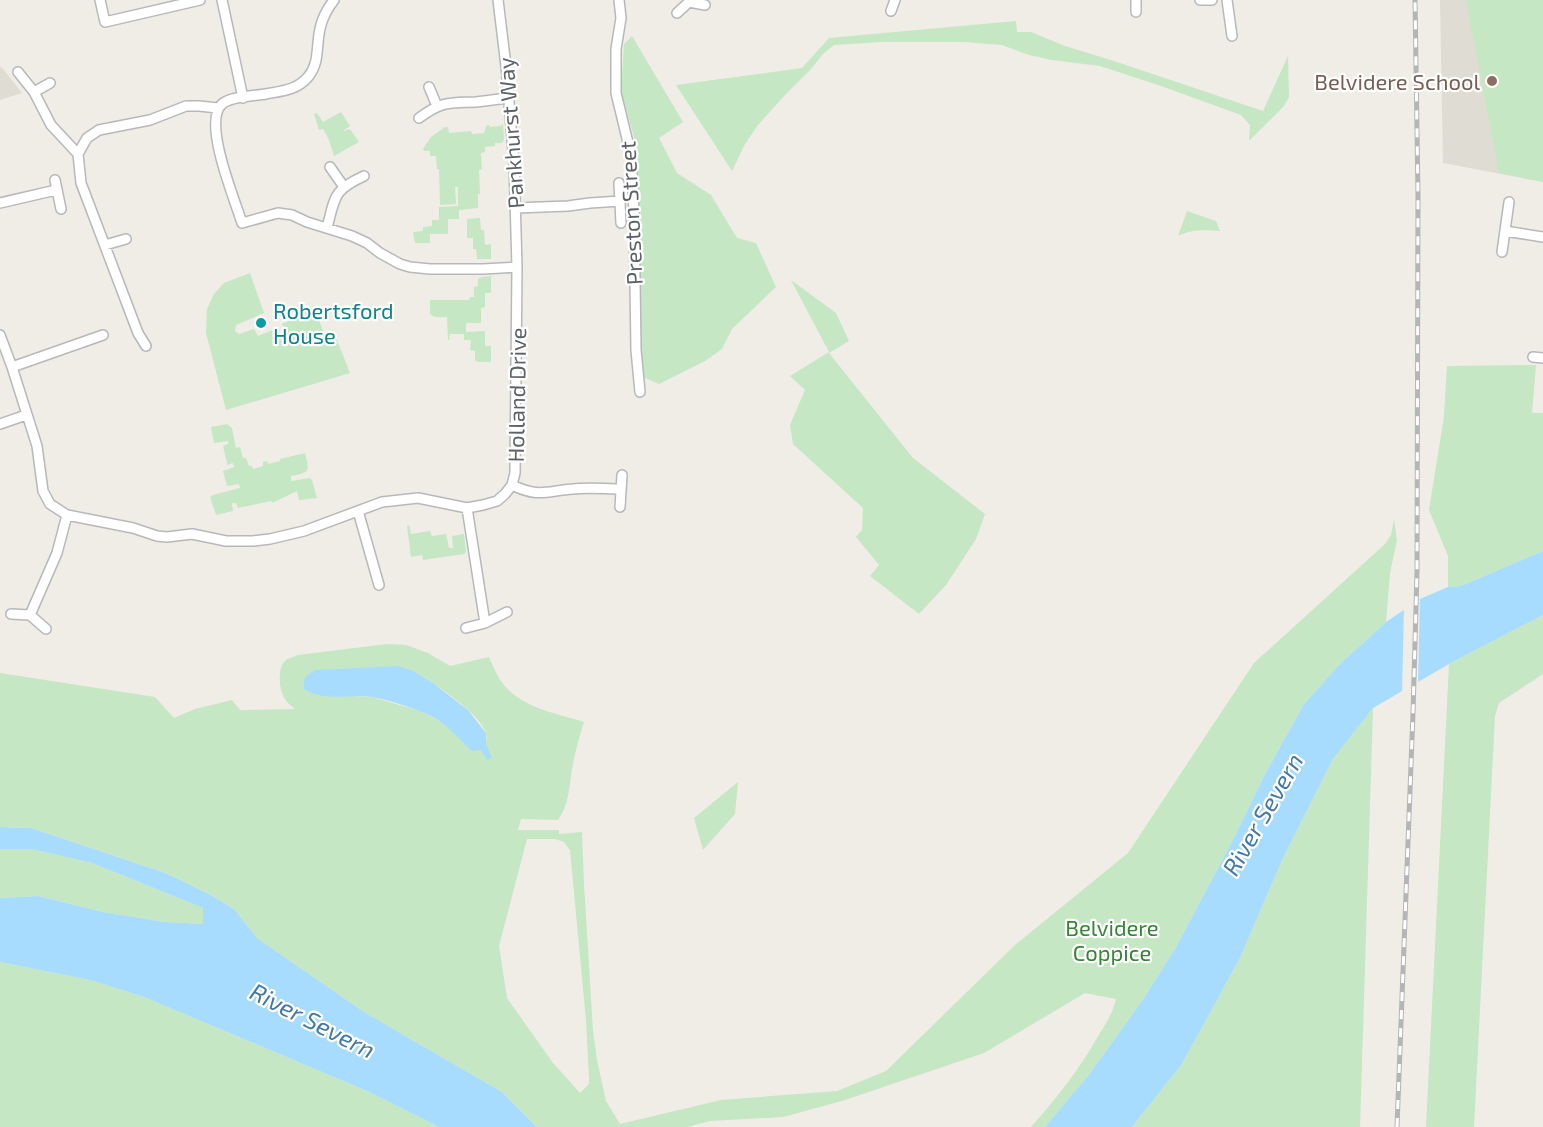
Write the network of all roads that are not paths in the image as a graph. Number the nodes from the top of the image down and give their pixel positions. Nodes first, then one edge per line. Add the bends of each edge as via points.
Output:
1 (100, 0) edge
2 (200, 0) edge
3 (222, 0) edge
4 (334, 0) edge
5 (498, 0) edge
6 (619, 0) edge
7 (895, 0) edge
8 (1136, 0) edge
9 (1200, 0) edge
10 (1212, 0) edge
11 (1227, 0) edge
12 (689, 1) edge
13 (705, 5) dead end
14 (891, 11) dead end
15 (1136, 12) dead end
16 (677, 13) dead end
17 (1232, 36) dead end
18 (18, 72) dead end
19 (50, 83) dead end
20 (429, 87) dead end
21 (34, 92) junction
22 (243, 98) junction
23 (509, 98) junction
24 (437, 106) junction
25 (218, 108) junction
26 (419, 118) dead end
27 (78, 154) junction
28 (330, 167) dead end
29 (364, 176) dead end
30 (619, 183) dead end
31 (344, 187) junction
32 (620, 201) junction
33 (0, 202) edge
34 (1509, 202) dead end
35 (516, 208) junction
36 (61, 209) dead end
37 (621, 223) dead end
38 (327, 228) junction
39 (1505, 231) junction
40 (1543, 237) edge
41 (126, 239) dead end
42 (105, 245) junction
43 (1502, 252) dead end
44 (517, 267) junction
45 (0, 335) edge
46 (104, 335) dead end
47 (146, 346) dead end
48 (12, 367) junction
49 (640, 392) dead end
50 (27, 415) junction
51 (0, 424) edge
52 (622, 475) dead end
53 (512, 484) junction
54 (621, 489) junction
55 (620, 507) dead end
56 (467, 508) junction
57 (358, 511) junction
58 (67, 515) junction
59 (379, 585) dead end
60 (507, 612) dead end
61 (11, 614) dead end
62 (30, 615) junction
63 (485, 623) junction
64 (466, 628) dead end
65 (46, 629) dead end

1 - 2 street via 105,22
3 - 22 street
4 - 22 street via 319,30 315,65 309,76 297,87
5 - 23 street, Pankhurst Way
6 - 49 street, Preston Street via 616,93 631,155
7 - 14 street
8 - 15 street
9 - 10 street
11 - 17 street
12 - 13 street
12 - 16 street
18 - 21 street
19 - 21 street
20 - 24 street
21 - 27 street via 51,124
22 - 25 street via 231,99
23 - 24 street
23 - 35 street, Pankhurst Way
24 - 26 street
25 - 27 street via 186,106 150,120 99,130 87,138
25 - 38 street via 217,144 242,223 285,213
27 - 42 street via 81,183
28 - 31 street
29 - 31 street
30 - 32 street
31 - 38 street via 337,194
32 - 35 street
32 - 37 street
33 - 36 street via 56,185
34 - 39 street
35 - 44 street, Pankhurst Way
38 - 44 street via 367,243 410,267
39 - 40 street
39 - 43 street
41 - 42 street
42 - 47 street
44 - 53 street, Holland Drive
45 - 48 street
46 - 48 street
48 - 50 street
50 - 51 street
50 - 58 street via 37,446 43,491 50,504
52 - 54 street
53 - 54 street via 543,494 572,489
53 - 56 street, Holland Drive via 497,501
54 - 55 street
56 - 57 street, Holland Drive via 418,498 382,502
56 - 63 street
57 - 58 street, Holland Drive via 286,535 242,541 192,534 157,536
57 - 59 street
58 - 62 street via 57,553
60 - 63 street
61 - 62 street
62 - 65 street
63 - 64 street

